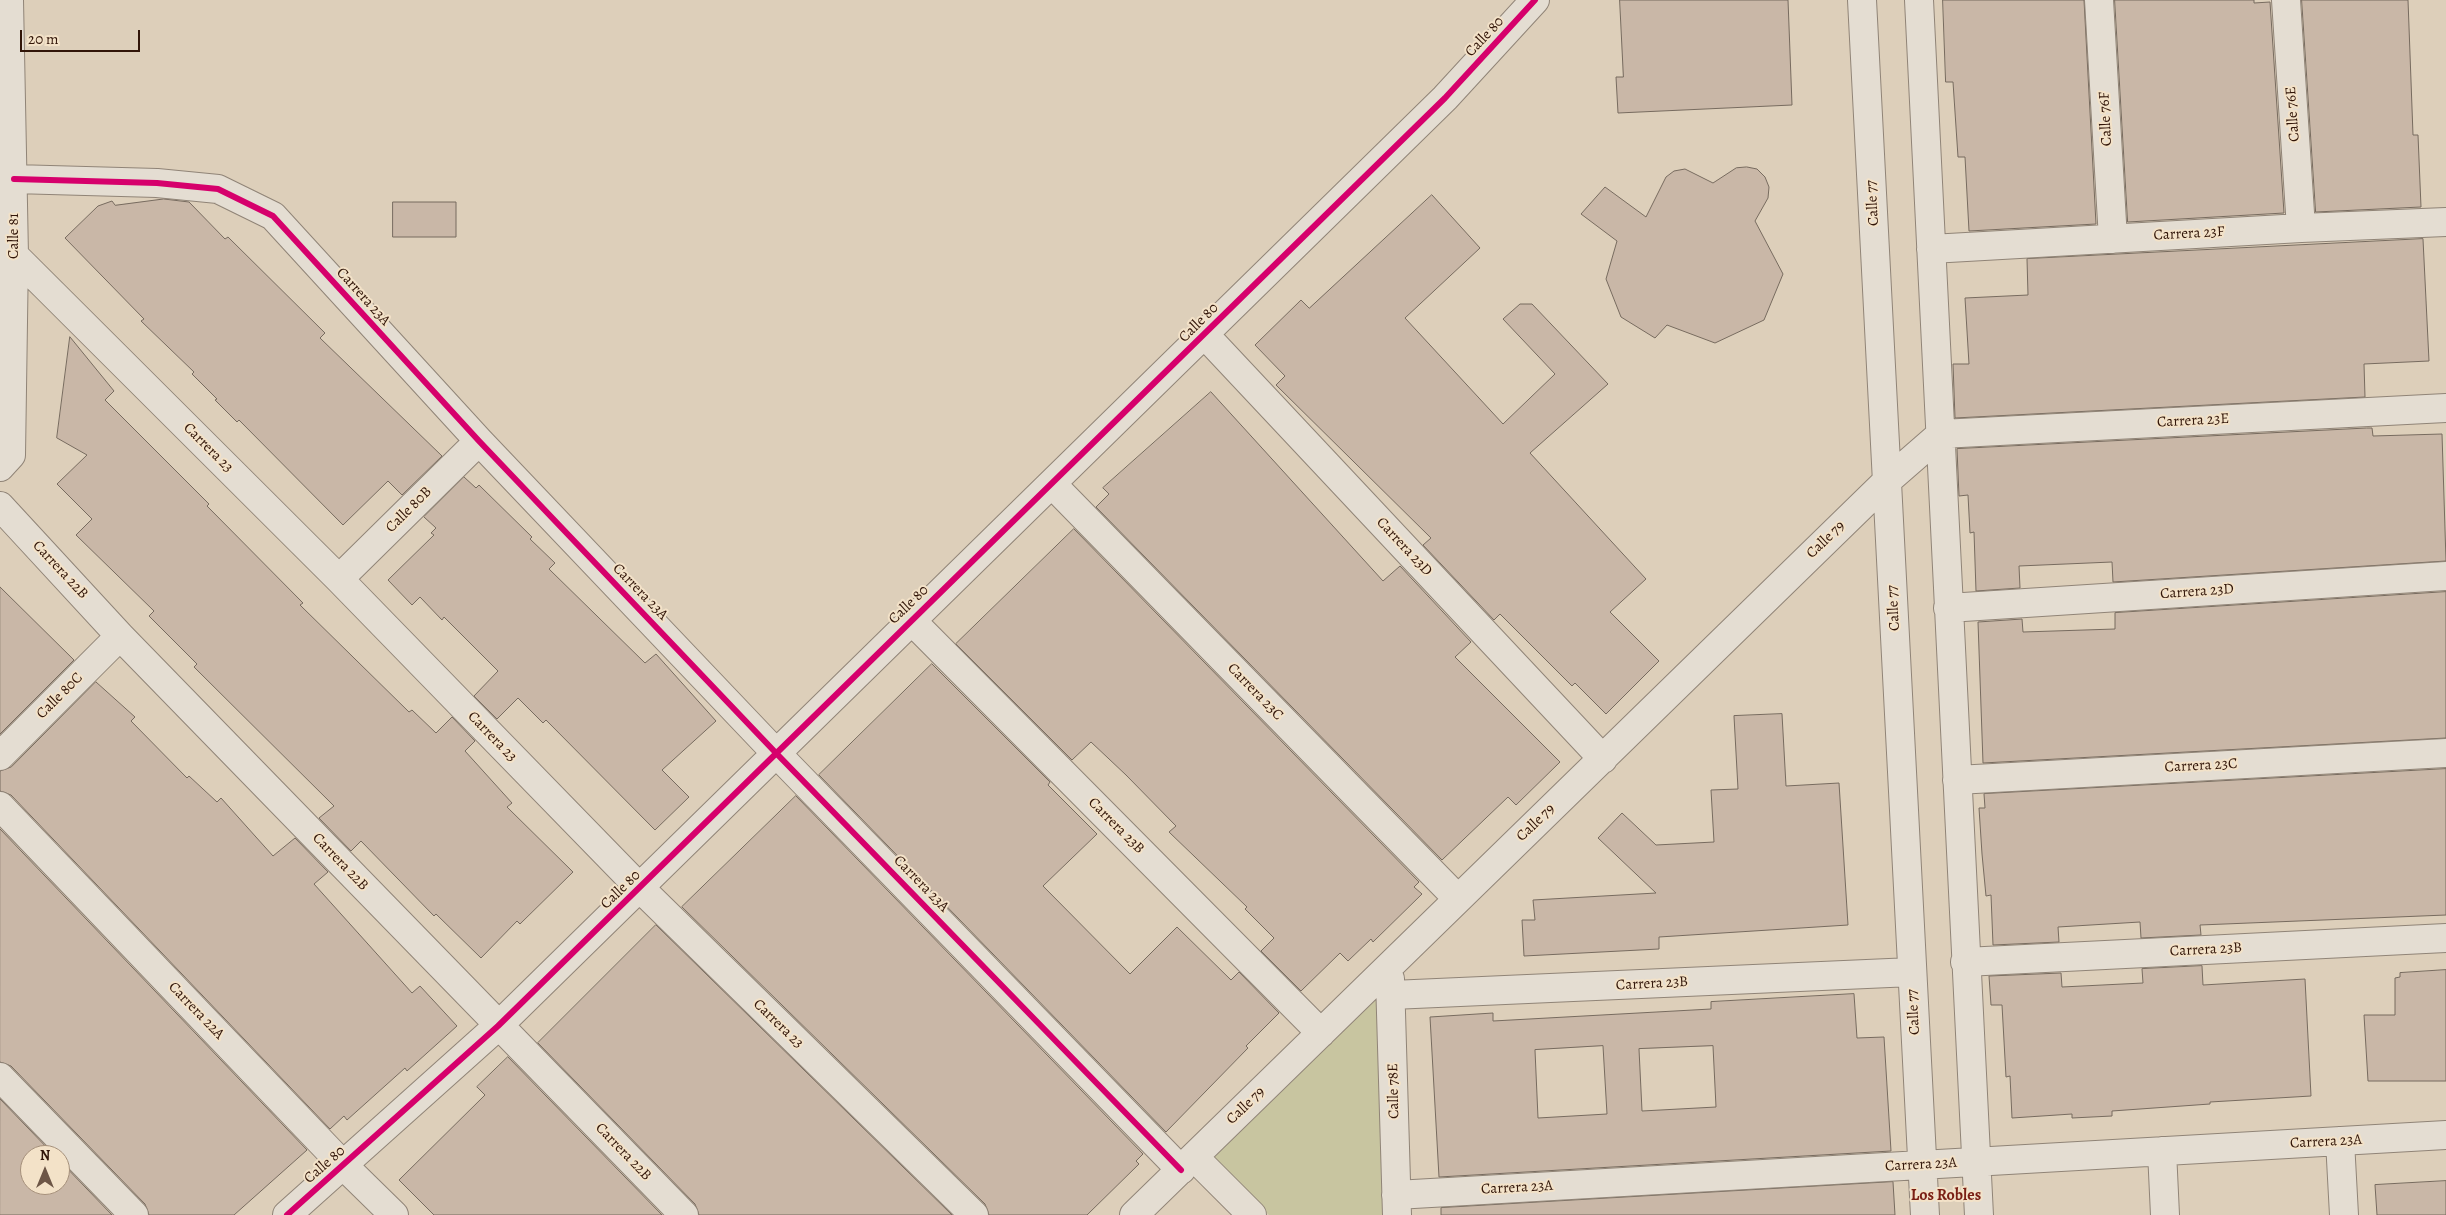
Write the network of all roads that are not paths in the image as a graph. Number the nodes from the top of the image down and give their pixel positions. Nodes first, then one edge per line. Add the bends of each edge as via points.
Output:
1 (9, 0) edge
2 (1535, 0) edge
3 (1862, 0) edge
4 (1919, 0) edge
5 (2099, 0) edge
6 (2286, 0) edge
7 (14, 179) junction
8 (2446, 222) edge
9 (2301, 228) junction
10 (2113, 239) junction
11 (1931, 249) junction
12 (14, 255) junction
13 (1205, 334) junction
14 (2446, 408) edge
15 (1940, 434) junction
16 (479, 442) junction
17 (0, 467) edge
18 (1887, 481) junction
19 (1052, 484) junction
20 (0, 506) edge
21 (2446, 576) edge
22 (339, 580) junction
23 (1948, 608) junction
24 (912, 620) junction
25 (120, 636) junction
26 (776, 753) junction
27 (2446, 753) edge
28 (0, 756) edge
29 (1602, 759) junction
30 (1957, 780) junction
31 (0, 806) edge
32 (640, 888) junction
33 (1458, 899) junction
34 (2446, 938) edge
35 (1965, 962) junction
36 (1389, 967) junction
37 (1912, 972) junction
38 (1392, 996) junction
39 (498, 1026) junction
40 (1321, 1033) junction
41 (0, 1077) edge
42 (2446, 1136) edge
43 (2340, 1141) junction
44 (2162, 1151) junction
45 (1975, 1162) junction
46 (1188, 1164) junction
47 (1922, 1165) junction
48 (344, 1166) junction
49 (1396, 1205) edge
50 (134, 1215) edge
51 (287, 1215) edge
52 (394, 1215) edge
53 (684, 1215) edge
54 (974, 1215) edge
55 (1134, 1215) edge
56 (1252, 1215) edge
57 (1925, 1215) edge
58 (1978, 1215) edge
59 (2165, 1215) edge
60 (2344, 1215) edge

1 - 7 street, Calle 81
2 - 13 street, Calle 80 via 1445,98
3 - 18 street, Calle 77
4 - 11 street
5 - 10 street, Calle 76F
6 - 9 street, Calle 76E
7 - 12 street, Calle 81
7 - 16 street, Carrera 23A via 157,183 218,189 273,216
8 - 9 street, Carrera 23F
9 - 10 street, Carrera 23F
10 - 11 street, Carrera 23F
11 - 15 street
12 - 17 street, Calle 81 via 11,455
12 - 22 street, Carrera 23
13 - 19 street, Calle 80
13 - 29 street, Carrera 23D
14 - 15 street, Carrera 23E
15 - 18 street, Calle 79
15 - 23 street
16 - 22 street, Calle 80B
16 - 26 street, Carrera 23A
18 - 29 street, Calle 79
18 - 37 street, Calle 77
19 - 24 street, Calle 80
19 - 33 street, Carrera 23C
20 - 25 street, Carrera 22B
21 - 23 street, Carrera 23D
22 - 32 street, Carrera 23
23 - 30 street
24 - 26 street, Calle 80
24 - 40 street, Carrera 23B
25 - 28 street, Calle 80C
25 - 39 street, Carrera 22B
26 - 32 street, Calle 80
26 - 46 street, Carrera 23A
27 - 30 street, Carrera 23C
29 - 33 street, Calle 79
30 - 35 street
31 - 48 street, Carrera 22A
32 - 39 street, Calle 80
32 - 54 street, Carrera 23
33 - 36 street, Calle 79
34 - 35 street, Carrera 23B
35 - 45 street
36 - 38 street, Calle 78E
36 - 40 street, Calle 79
37 - 38 street, Carrera 23B
37 - 47 street, Calle 77
38 - 49 street, Calle 78E
39 - 48 street, Calle 80
39 - 53 street, Carrera 22B
40 - 46 street, Calle 79
41 - 50 street
42 - 43 street, Carrera 23A
43 - 44 street, Carrera 23A
43 - 60 street
44 - 45 street, Carrera 23A
44 - 59 street
45 - 47 street, Carrera 23A
45 - 58 street
46 - 55 street, Calle 79
46 - 56 street, Carrera 23A
47 - 49 street, Carrera 23A
47 - 57 street, Calle 77
48 - 51 street, Calle 80
48 - 52 street, Carrera 22A

